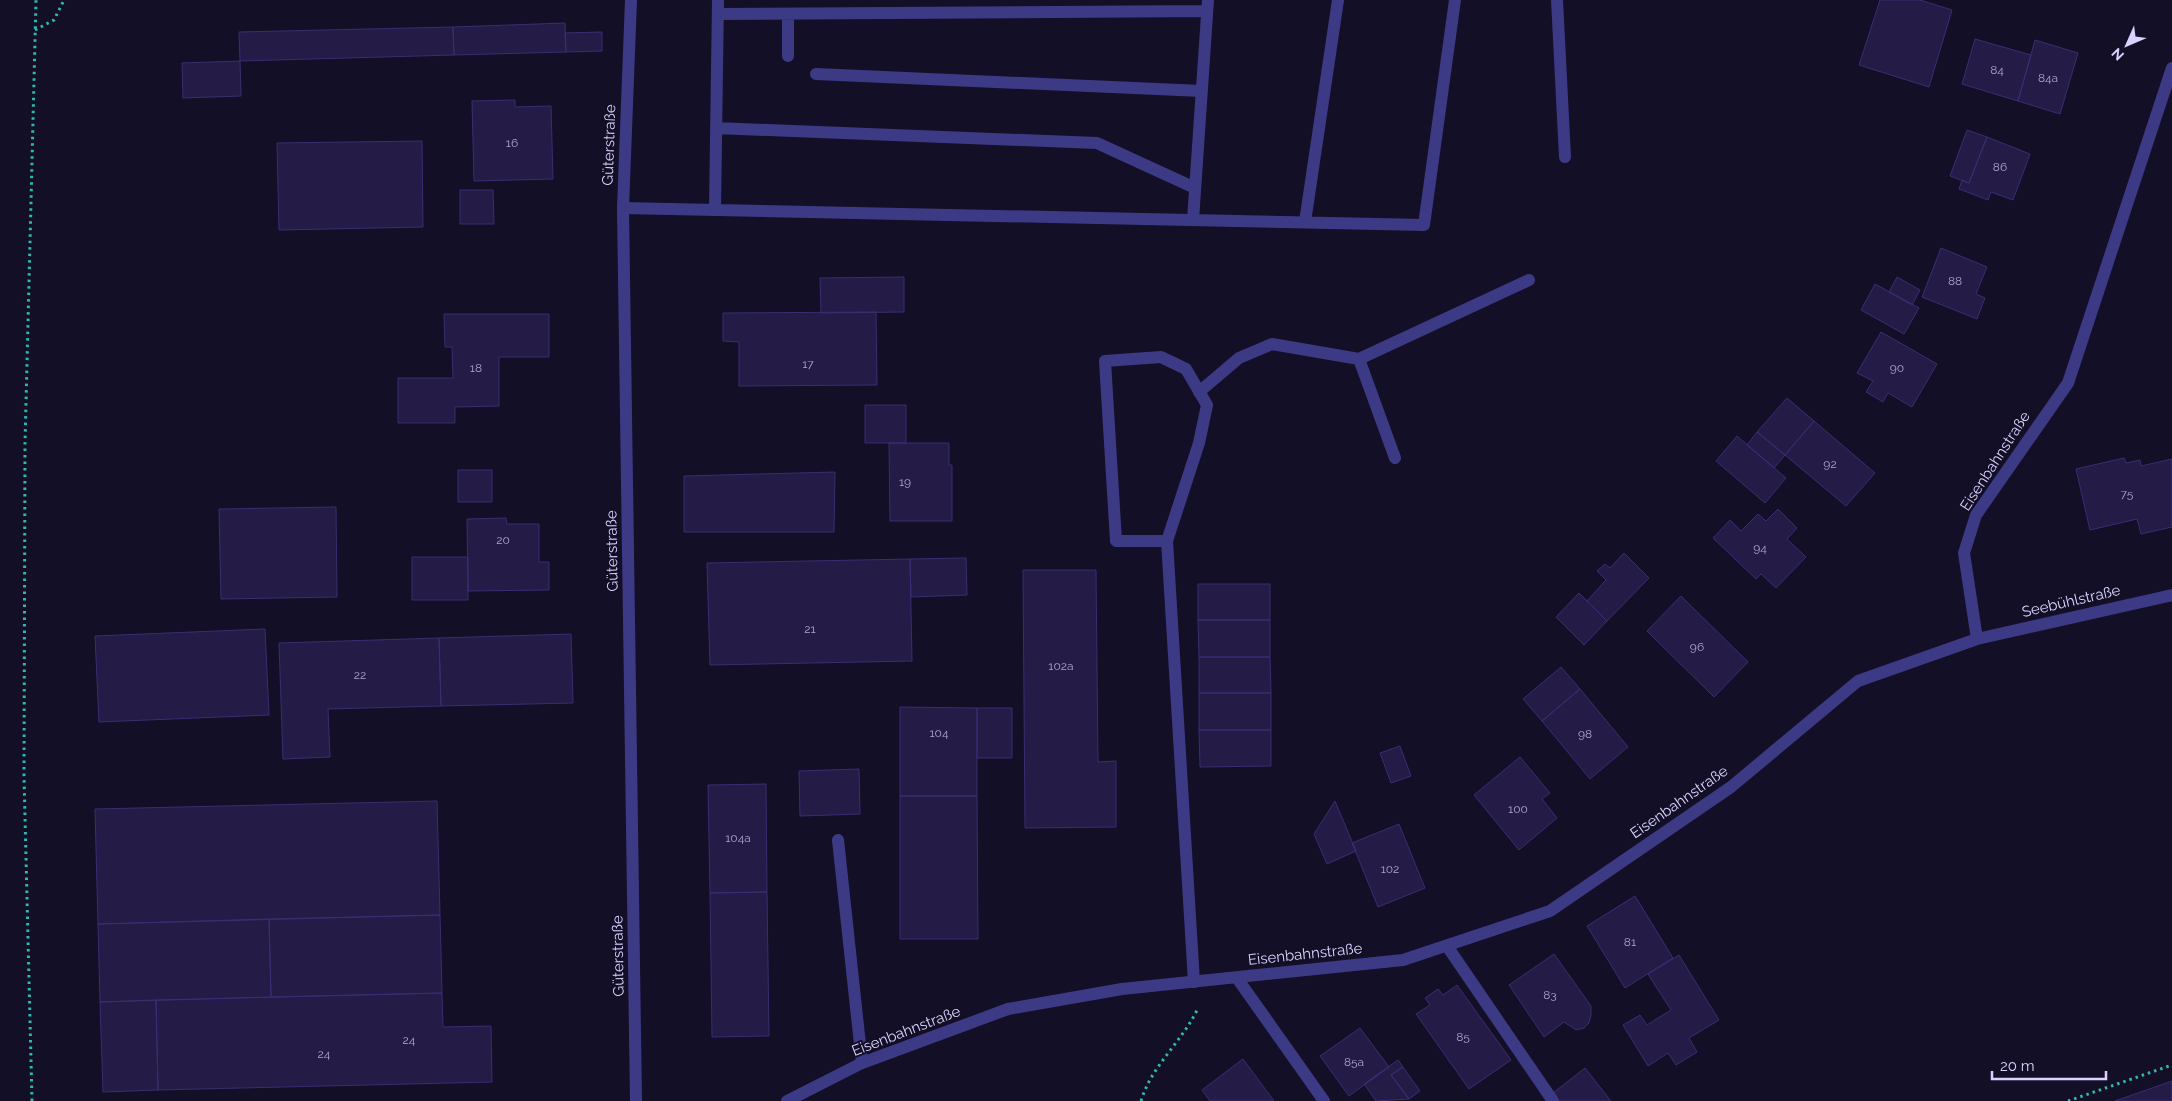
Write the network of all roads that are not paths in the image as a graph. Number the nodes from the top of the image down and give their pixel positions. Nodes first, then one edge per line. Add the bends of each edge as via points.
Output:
1 (631, 0) edge
2 (718, 0) edge
3 (1338, 0) edge
4 (1455, 0) edge
5 (1557, 0) edge
6 (1208, 6) edge
7 (718, 14) junction
8 (788, 14) junction
9 (788, 56) dead end
10 (2172, 68) edge
11 (816, 74) dead end
12 (1202, 91) junction
13 (716, 128) junction
14 (1565, 157) dead end
15 (1195, 188) junction
16 (623, 208) junction
17 (715, 209) junction
18 (1193, 220) junction
19 (1305, 222) junction
20 (1528, 280) dead end
21 (1359, 359) junction
22 (1199, 392) junction
23 (1395, 458) dead end
24 (1167, 541) junction
25 (2172, 595) edge
26 (1977, 639) junction
27 (838, 840) dead end
28 (1448, 946) junction
29 (1237, 978) junction
30 (1194, 982) junction
31 (862, 1063) junction
32 (636, 1101) edge
33 (787, 1101) edge
34 (1324, 1101) edge
35 (1553, 1101) edge

1 - 16 street, Güterstraße
2 - 7 street
3 - 19 street
4 - 19 street via 1424,225
5 - 14 street
6 - 8 street
6 - 12 street
7 - 8 street
7 - 13 street
8 - 9 street
10 - 26 street, Eisenbahnstraße via 2068,382 1976,515 1964,553
11 - 12 street
12 - 15 street
13 - 15 street via 1097,143
13 - 17 street
15 - 18 street
16 - 17 street
16 - 32 street, Güterstraße
17 - 18 street
18 - 19 street
20 - 21 street
21 - 22 street via 1272,344 1239,358
21 - 23 street
22 - 24 street via 1207,406
22 - 24 street via 1186,369 1160,357 1105,361 1116,540
24 - 30 street
25 - 26 street, Seebühlstraße
26 - 28 street, Eisenbahnstraße via 1858,681 1731,787 1550,911
27 - 31 street
28 - 29 street, Eisenbahnstraße via 1403,960
28 - 35 street
29 - 30 street, Eisenbahnstraße
29 - 34 street
30 - 31 street, Eisenbahnstraße via 1122,989 1008,1009
31 - 33 street, Eisenbahnstraße

